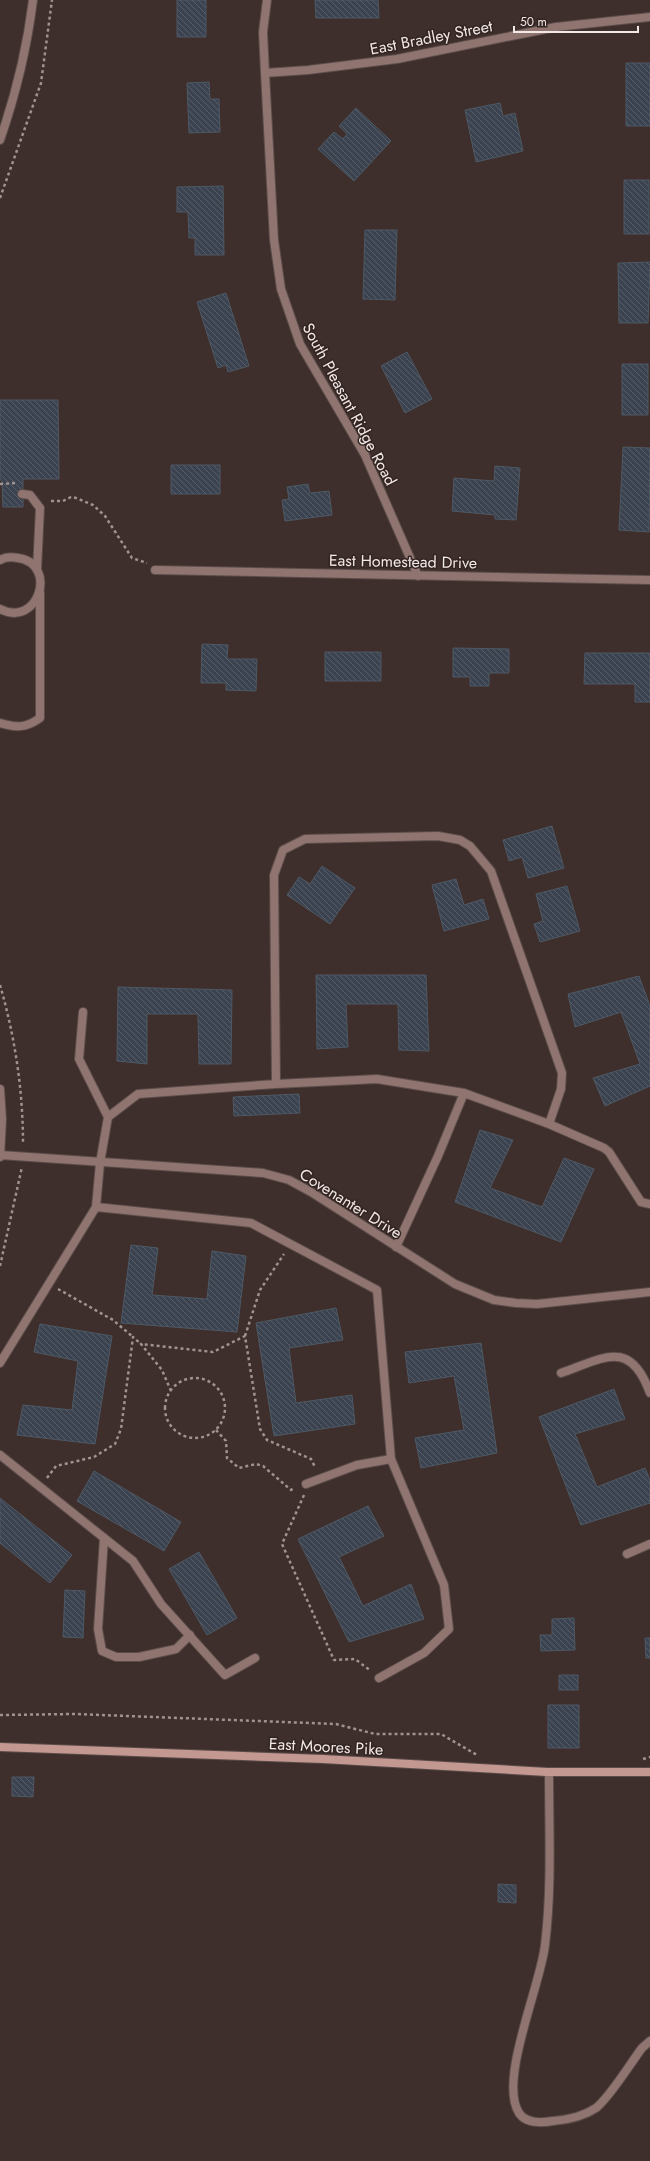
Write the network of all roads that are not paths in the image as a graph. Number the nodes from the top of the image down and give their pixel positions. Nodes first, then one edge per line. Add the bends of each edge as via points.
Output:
1 (33, 0) edge
2 (266, 0) edge
3 (650, 17) edge
4 (265, 73) junction
5 (0, 140) edge
6 (22, 494) dead end
7 (0, 560) edge
8 (37, 570) junction
9 (155, 570) road end
10 (418, 576) junction
11 (650, 580) edge
12 (40, 592) junction
13 (0, 609) edge
14 (0, 723) edge
15 (84, 1012) dead end
16 (276, 1084) junction
17 (0, 1089) edge
18 (464, 1093) junction
19 (108, 1117) junction
20 (549, 1124) junction
21 (0, 1156) edge
22 (100, 1162) junction
23 (650, 1204) edge
24 (96, 1207) junction
25 (396, 1247) junction
26 (650, 1292) edge
27 (0, 1363) edge
28 (561, 1373) dead end
29 (650, 1393) edge
30 (0, 1455) edge
31 (391, 1459) junction
32 (306, 1484) road end
33 (104, 1538) junction
34 (650, 1544) edge
35 (627, 1554) dead end
36 (190, 1635) junction
37 (255, 1658) dead end
38 (380, 1678) road end
39 (0, 1747) edge
40 (550, 1772) junction
41 (650, 1772) edge
42 (650, 2041) edge

1 - 5 street via 20,74
2 - 4 street, South Pleasant Ridge Road via 263,32
3 - 4 street, East Bradley Street via 556,27 398,60
4 - 10 street, South Pleasant Ridge Road via 274,246 281,288 289,315 313,368 365,454
6 - 8 street via 30,495 40,508
7 - 8 street via 22,558
8 - 12 street via 40,577
9 - 10 street, East Homestead Drive
10 - 11 street, East Homestead Drive
12 - 13 street via 31,606 23,611
12 - 14 street via 40,718 29,726
15 - 19 street via 79,1059
16 - 18 street via 377,1079
16 - 19 street via 138,1094
16 - 20 street via 274,875 283,850 305,838 450,837 470,846 491,871 556,1054 562,1081
17 - 21 street
18 - 20 street
18 - 25 street
19 - 22 street
20 - 23 street via 604,1148 641,1202
21 - 22 street, Covenanter Drive
22 - 24 street
22 - 25 street, Covenanter Drive via 263,1173 289,1180
24 - 27 street
24 - 31 street via 251,1223 377,1290
25 - 26 street, Covenanter Drive via 455,1284 494,1300 516,1304
28 - 29 street via 610,1356 631,1361 643,1375
30 - 33 street
31 - 32 street via 357,1465
31 - 38 street via 444,1585 448,1629 424,1653
33 - 36 street via 133,1561 161,1604
33 - 36 street via 98,1629 102,1651 116,1658 139,1658 176,1650
34 - 35 street
36 - 37 street via 225,1674
39 - 40 main road, East Moores Pike via 323,1759
40 - 41 main road, East Moores Pike
40 - 42 street via 545,1944 542,1966 515,2061 513,2080 519,2113 527,2120 541,2123 580,2116 596,2108

